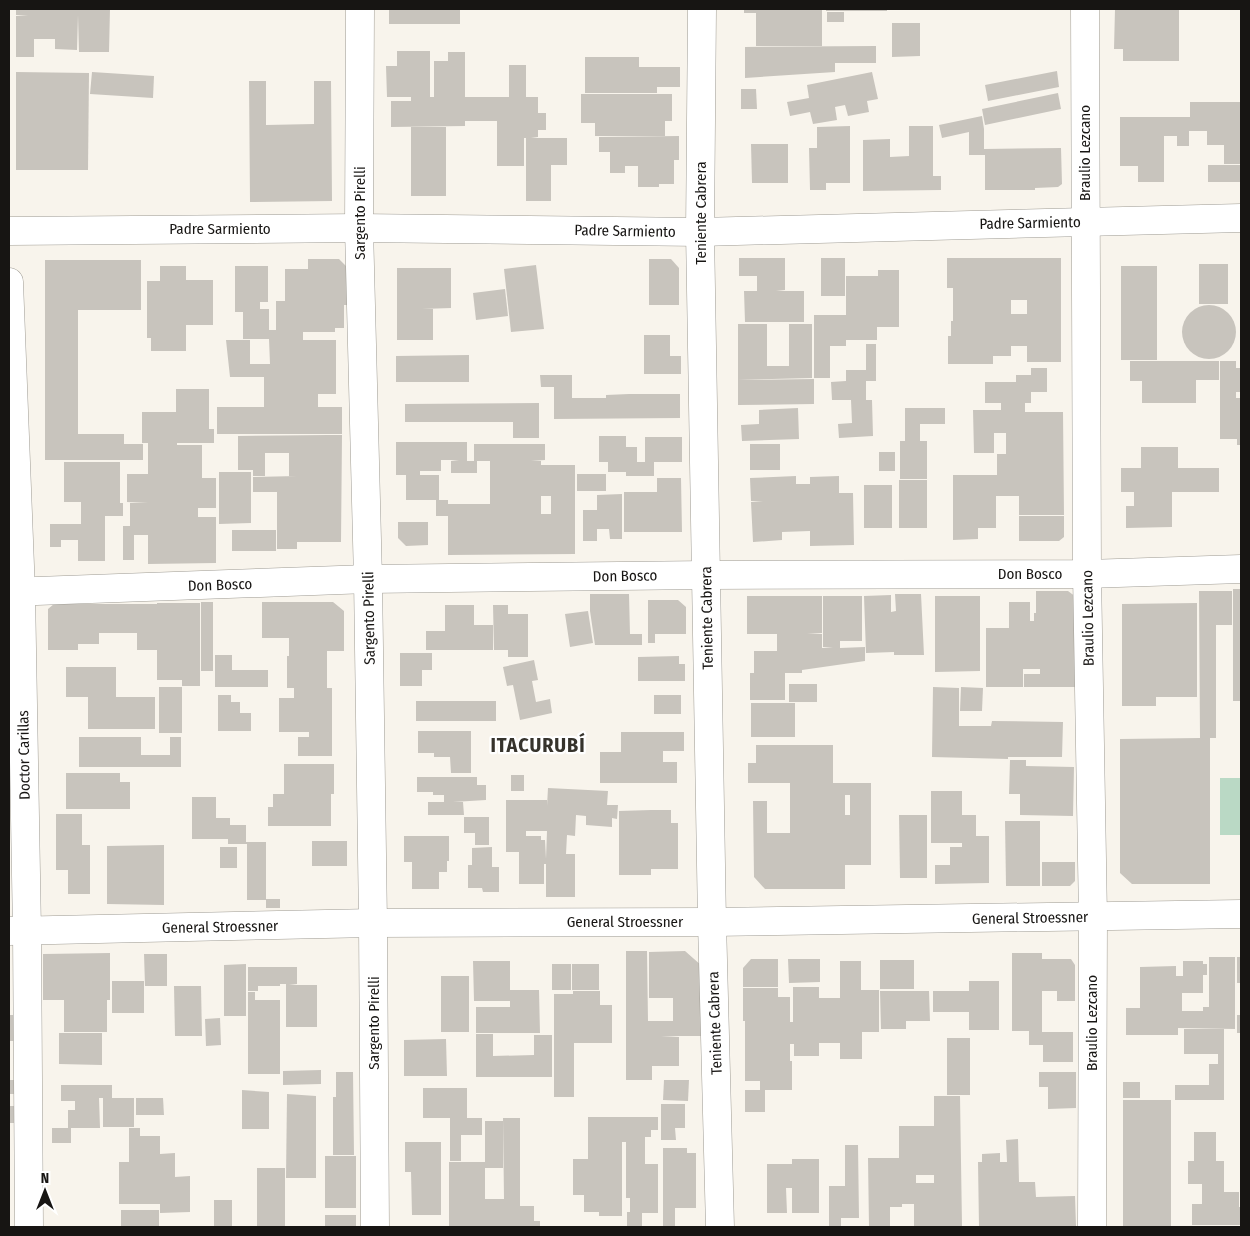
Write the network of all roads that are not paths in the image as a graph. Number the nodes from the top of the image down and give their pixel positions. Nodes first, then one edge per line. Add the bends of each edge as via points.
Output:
1 (360, 9) edge
2 (702, 9) edge
3 (1085, 9) edge
4 (1241, 218) edge
5 (1085, 222) junction
6 (359, 228) junction
7 (9, 231) edge
8 (700, 232) junction
9 (9, 282) edge
10 (1241, 569) edge
11 (1087, 574) junction
12 (707, 575) junction
13 (368, 579) junction
14 (15, 592) edge
15 (1241, 914) edge
16 (1093, 917) junction
17 (712, 922) junction
18 (374, 923) junction
19 (18, 931) edge
20 (29, 1227) edge
21 (374, 1227) edge
22 (720, 1227) edge
23 (1092, 1227) edge

1 - 6 street, Sargento Pirelli
2 - 8 street, Teniente Cabrera
3 - 5 street, Braulio Lezcano
4 - 5 street, Padre Sarmiento
5 - 8 street, Padre Sarmiento
5 - 11 street, Braulio Lezcano
6 - 7 street, Padre Sarmiento
6 - 8 street, Padre Sarmiento
6 - 13 street, Sargento Pirelli
8 - 12 street, Teniente Cabrera
9 - 14 street, Doctor Carillas
10 - 11 street, Don Bosco
11 - 12 street, Don Bosco
11 - 16 street, Braulio Lezcano
12 - 13 street, Don Bosco
12 - 17 street, Teniente Cabrera
13 - 14 street, Don Bosco
13 - 18 street, Sargento Pirelli
14 - 19 street, Doctor Carillas
15 - 16 street, General Stroessner
16 - 17 street, General Stroessner
16 - 23 street, Braulio Lezcano
17 - 18 street, General Stroessner
17 - 22 street, Teniente Cabrera
18 - 19 street, General Stroessner
18 - 21 street, Sargento Pirelli
19 - 20 street, Doctor Carillas

